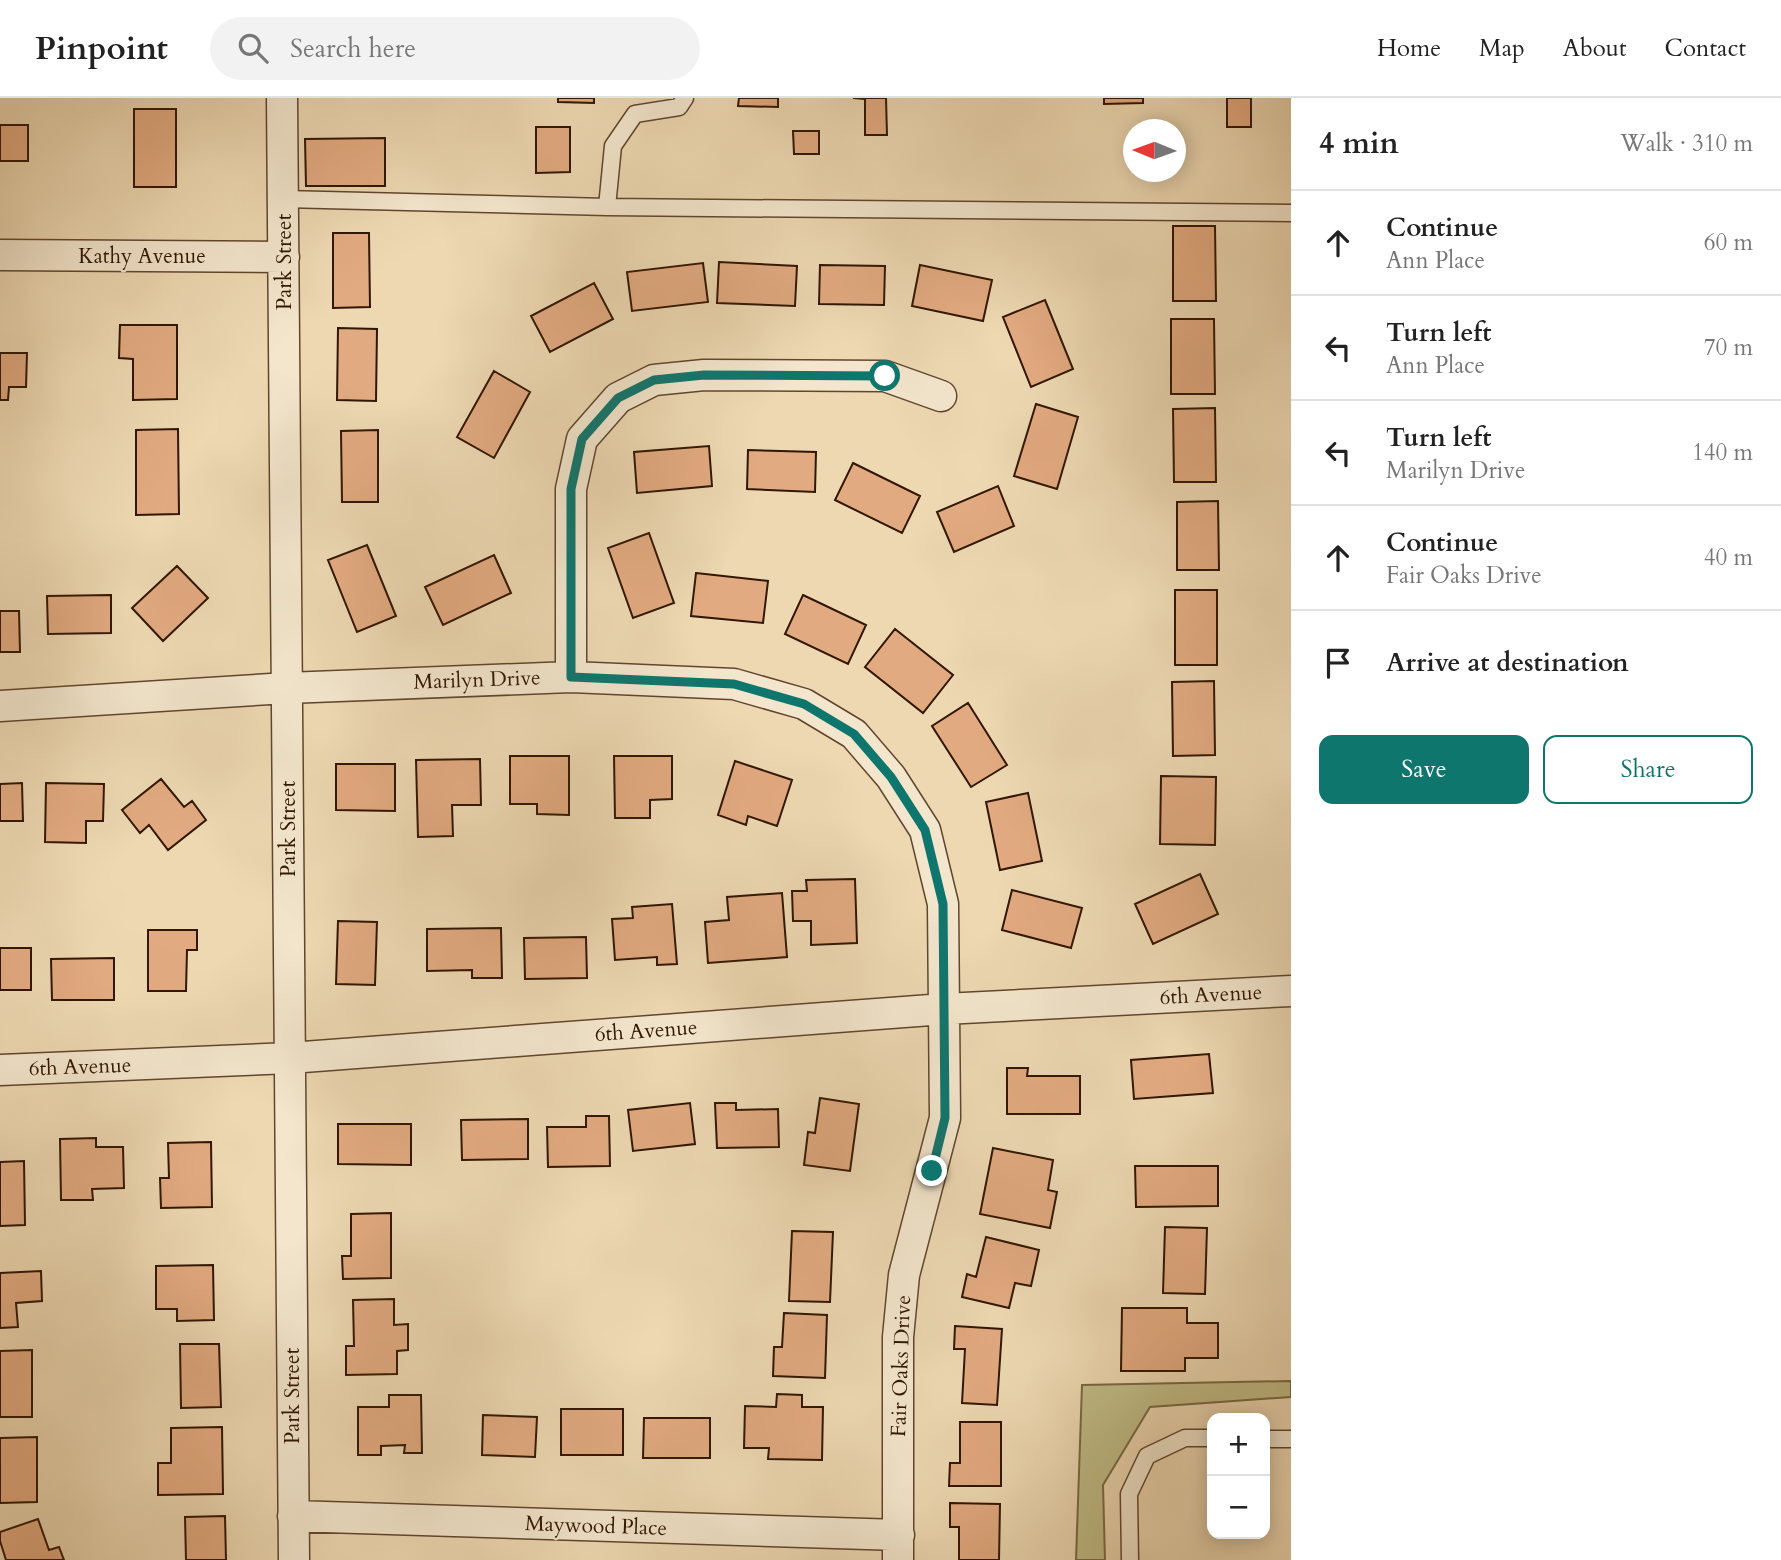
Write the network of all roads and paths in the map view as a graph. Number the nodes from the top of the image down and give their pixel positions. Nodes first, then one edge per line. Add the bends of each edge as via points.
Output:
1 (282, 98) edge
2 (685, 98) edge
3 (284, 199) junction
4 (607, 207) junction
5 (1291, 214) edge
6 (0, 256) edge
7 (284, 257) junction
8 (941, 396) dead end
9 (571, 677) junction
10 (287, 688) junction
11 (0, 706) edge
12 (1291, 991) edge
13 (944, 1009) junction
14 (290, 1058) junction
15 (0, 1070) edge
16 (1207, 1438) edge
17 (1270, 1439) edge
18 (1291, 1439) edge
19 (293, 1517) junction
20 (899, 1547) edge
21 (294, 1560) edge
22 (1130, 1560) edge

1 - 3 street, Park Street
2 - 4 lane via 679,107 635,114 613,146
3 - 4 lane
3 - 7 street, Park Street
4 - 5 lane
6 - 7 street, Kathy Avenue
7 - 10 street, Park Street
8 - 9 street via 885,376 704,375 654,380 618,398 582,439 571,489
9 - 10 street, Marilyn Drive
9 - 13 street, Marilyn Drive via 734,684 804,704 854,734 891,777 925,830 943,904
10 - 11 street, Marilyn Drive
10 - 14 street, Park Street
12 - 13 street, 6th Avenue
13 - 14 street, 6th Avenue
13 - 20 street, Fair Oaks Drive via 945,1118 904,1275 898,1337
14 - 15 street, 6th Avenue
14 - 19 street, Park Street
16 - 22 lane via 1185,1438 1147,1456 1129,1494
17 - 18 lane
19 - 20 street, Maywood Place
19 - 21 street, Park Street

